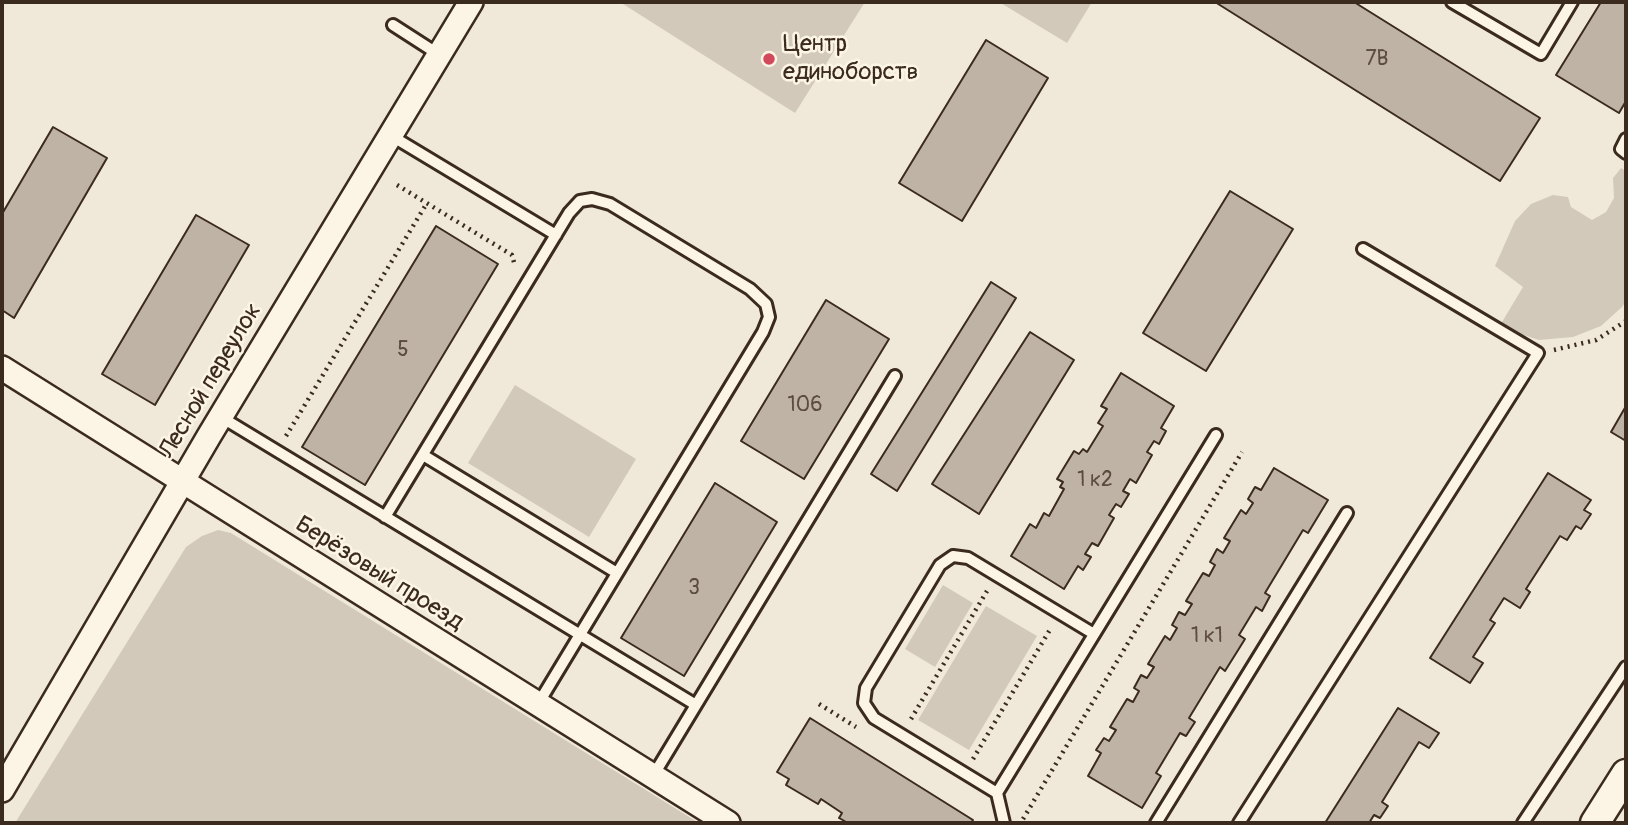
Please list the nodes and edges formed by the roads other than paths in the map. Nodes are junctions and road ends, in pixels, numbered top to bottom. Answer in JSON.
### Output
{"nodes":[{"id":1,"x":471,"y":2,"type":"edge"},
{"id":2,"x":1452,"y":2,"type":"edge"},
{"id":3,"x":1573,"y":2,"type":"edge"},
{"id":4,"x":393,"y":25,"type":"dead end"},
{"id":5,"x":438,"y":54,"type":"junction"},
{"id":6,"x":389,"y":135,"type":"junction"},
{"id":7,"x":1626,"y":139,"type":"edge"},
{"id":8,"x":1626,"y":153,"type":"edge"},
{"id":9,"x":556,"y":235,"type":"junction"},
{"id":10,"x":1363,"y":249,"type":"dead end"},
{"id":11,"x":2,"y":368,"type":"edge"},
{"id":12,"x":895,"y":376,"type":"dead end"},
{"id":13,"x":220,"y":417,"type":"junction"},
{"id":14,"x":1216,"y":435,"type":"dead end"},
{"id":15,"x":423,"y":455,"type":"junction"},
{"id":16,"x":182,"y":482,"type":"junction"},
{"id":17,"x":1347,"y":513,"type":"dead end"},
{"id":18,"x":385,"y":517,"type":"junction"},
{"id":19,"x":618,"y":573,"type":"junction"},
{"id":20,"x":1094,"y":634,"type":"junction"},
{"id":21,"x":580,"y":635,"type":"junction"},
{"id":22,"x":1626,"y":667,"type":"edge"},
{"id":23,"x":538,"y":704,"type":"junction"},
{"id":24,"x":696,"y":705,"type":"junction"},
{"id":25,"x":1626,"y":774,"type":"edge"},
{"id":26,"x":653,"y":776,"type":"junction"},
{"id":27,"x":2,"y":790,"type":"edge"},
{"id":28,"x":997,"y":793,"type":"junction"},
{"id":29,"x":728,"y":823,"type":"edge"},
{"id":30,"x":1004,"y":823,"type":"edge"},
{"id":31,"x":1156,"y":823,"type":"edge"},
{"id":32,"x":1240,"y":823,"type":"edge"},
{"id":33,"x":1523,"y":823,"type":"edge"},
{"id":34,"x":1595,"y":823,"type":"edge"}],
"edges":[{"from":1,"to":5,"type":"street","name":"Лесной переулок"},
{"from":2,"to":3,"type":"lane"},
{"from":4,"to":5,"type":"lane"},
{"from":5,"to":6,"type":"street","name":"Лесной переулок"},
{"from":6,"to":9,"type":"lane"},
{"from":6,"to":13,"type":"street","name":"Лесной переулок"},
{"from":7,"to":8,"type":"lane"},
{"from":9,"to":15,"type":"lane"},
{"from":9,"to":19,"type":"lane"},
{"from":10,"to":32,"type":"lane"},
{"from":11,"to":16,"type":"street","name":"Берёзовый проезд"},
{"from":12,"to":24,"type":"lane"},
{"from":13,"to":16,"type":"street","name":"Лесной переулок"},
{"from":13,"to":18,"type":"lane"},
{"from":14,"to":20,"type":"lane"},
{"from":15,"to":18,"type":"lane"},
{"from":15,"to":19,"type":"lane"},
{"from":16,"to":23,"type":"street","name":"Берёзовый проезд"},
{"from":16,"to":27,"type":"street","name":"Лесной переулок"},
{"from":17,"to":31,"type":"lane"},
{"from":18,"to":21,"type":"lane"},
{"from":19,"to":21,"type":"lane"},
{"from":20,"to":28,"type":"lane"},
{"from":20,"to":28,"type":"lane"},
{"from":21,"to":23,"type":"lane"},
{"from":21,"to":24,"type":"lane"},
{"from":22,"to":33,"type":"lane"},
{"from":23,"to":26,"type":"street","name":"Берёзовый проезд"},
{"from":24,"to":26,"type":"lane"},
{"from":25,"to":34,"type":"street"},
{"from":26,"to":29,"type":"street","name":"Берёзовый проезд"},
{"from":28,"to":30,"type":"lane"}]}
